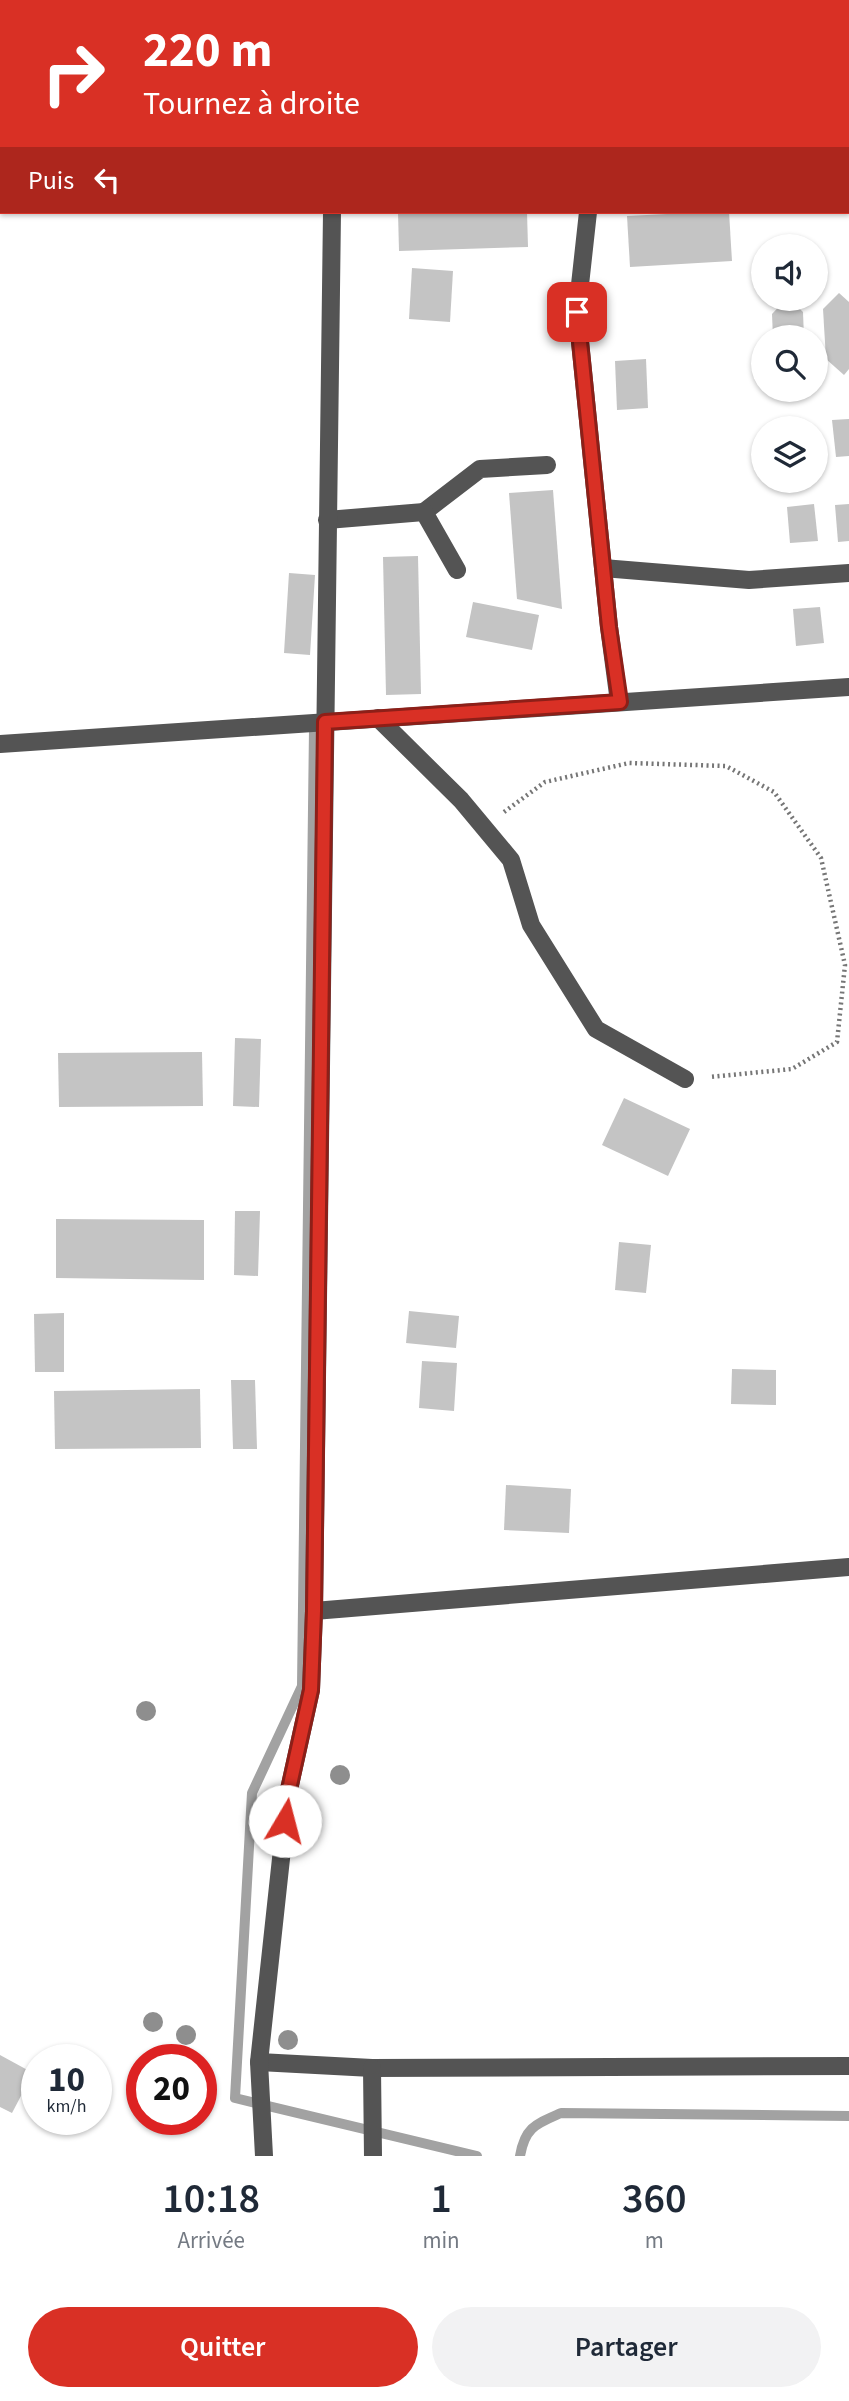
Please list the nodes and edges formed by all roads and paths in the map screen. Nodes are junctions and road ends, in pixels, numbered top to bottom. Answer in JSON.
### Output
{"nodes":[{"id":1,"x":332,"y":214,"type":"edge"},
{"id":2,"x":588,"y":214,"type":"edge"},
{"id":3,"x":547,"y":465,"type":"dead end"},
{"id":4,"x":424,"y":512,"type":"junction"},
{"id":5,"x":327,"y":520,"type":"junction"},
{"id":6,"x":603,"y":568,"type":"junction"},
{"id":7,"x":457,"y":570,"type":"dead end"},
{"id":8,"x":849,"y":573,"type":"edge"},
{"id":9,"x":849,"y":687,"type":"edge"},
{"id":10,"x":620,"y":702,"type":"junction"},
{"id":11,"x":377,"y":718,"type":"junction"},
{"id":12,"x":325,"y":722,"type":"junction"},
{"id":13,"x":0,"y":744,"type":"edge"},
{"id":14,"x":484,"y":827,"type":"junction"},
{"id":15,"x":685,"y":1079,"type":"joint"},
{"id":16,"x":849,"y":1567,"type":"edge"},
{"id":17,"x":314,"y":1611,"type":"junction"},
{"id":18,"x":259,"y":2062,"type":"junction"},
{"id":19,"x":849,"y":2066,"type":"edge"},
{"id":20,"x":372,"y":2068,"type":"junction"},
{"id":21,"x":264,"y":2156,"type":"edge"},
{"id":22,"x":373,"y":2156,"type":"edge"}],
"edges":[{"from":1,"to":5,"type":"lane"},
{"from":2,"to":6,"type":"lane"},
{"from":3,"to":4,"type":"lane"},
{"from":4,"to":5,"type":"lane"},
{"from":4,"to":7,"type":"lane"},
{"from":5,"to":12,"type":"lane"},
{"from":6,"to":8,"type":"lane"},
{"from":6,"to":10,"type":"lane"},
{"from":9,"to":10,"type":"lane"},
{"from":10,"to":11,"type":"lane"},
{"from":11,"to":12,"type":"lane"},
{"from":11,"to":14,"type":"lane"},
{"from":12,"to":13,"type":"lane"},
{"from":12,"to":17,"type":"lane"},
{"from":14,"to":15,"type":"lane"},
{"from":14,"to":15,"type":"path"},
{"from":16,"to":17,"type":"lane"},
{"from":17,"to":18,"type":"lane"},
{"from":18,"to":20,"type":"lane"},
{"from":18,"to":21,"type":"lane"},
{"from":19,"to":20,"type":"lane"},
{"from":20,"to":22,"type":"lane"}]}
